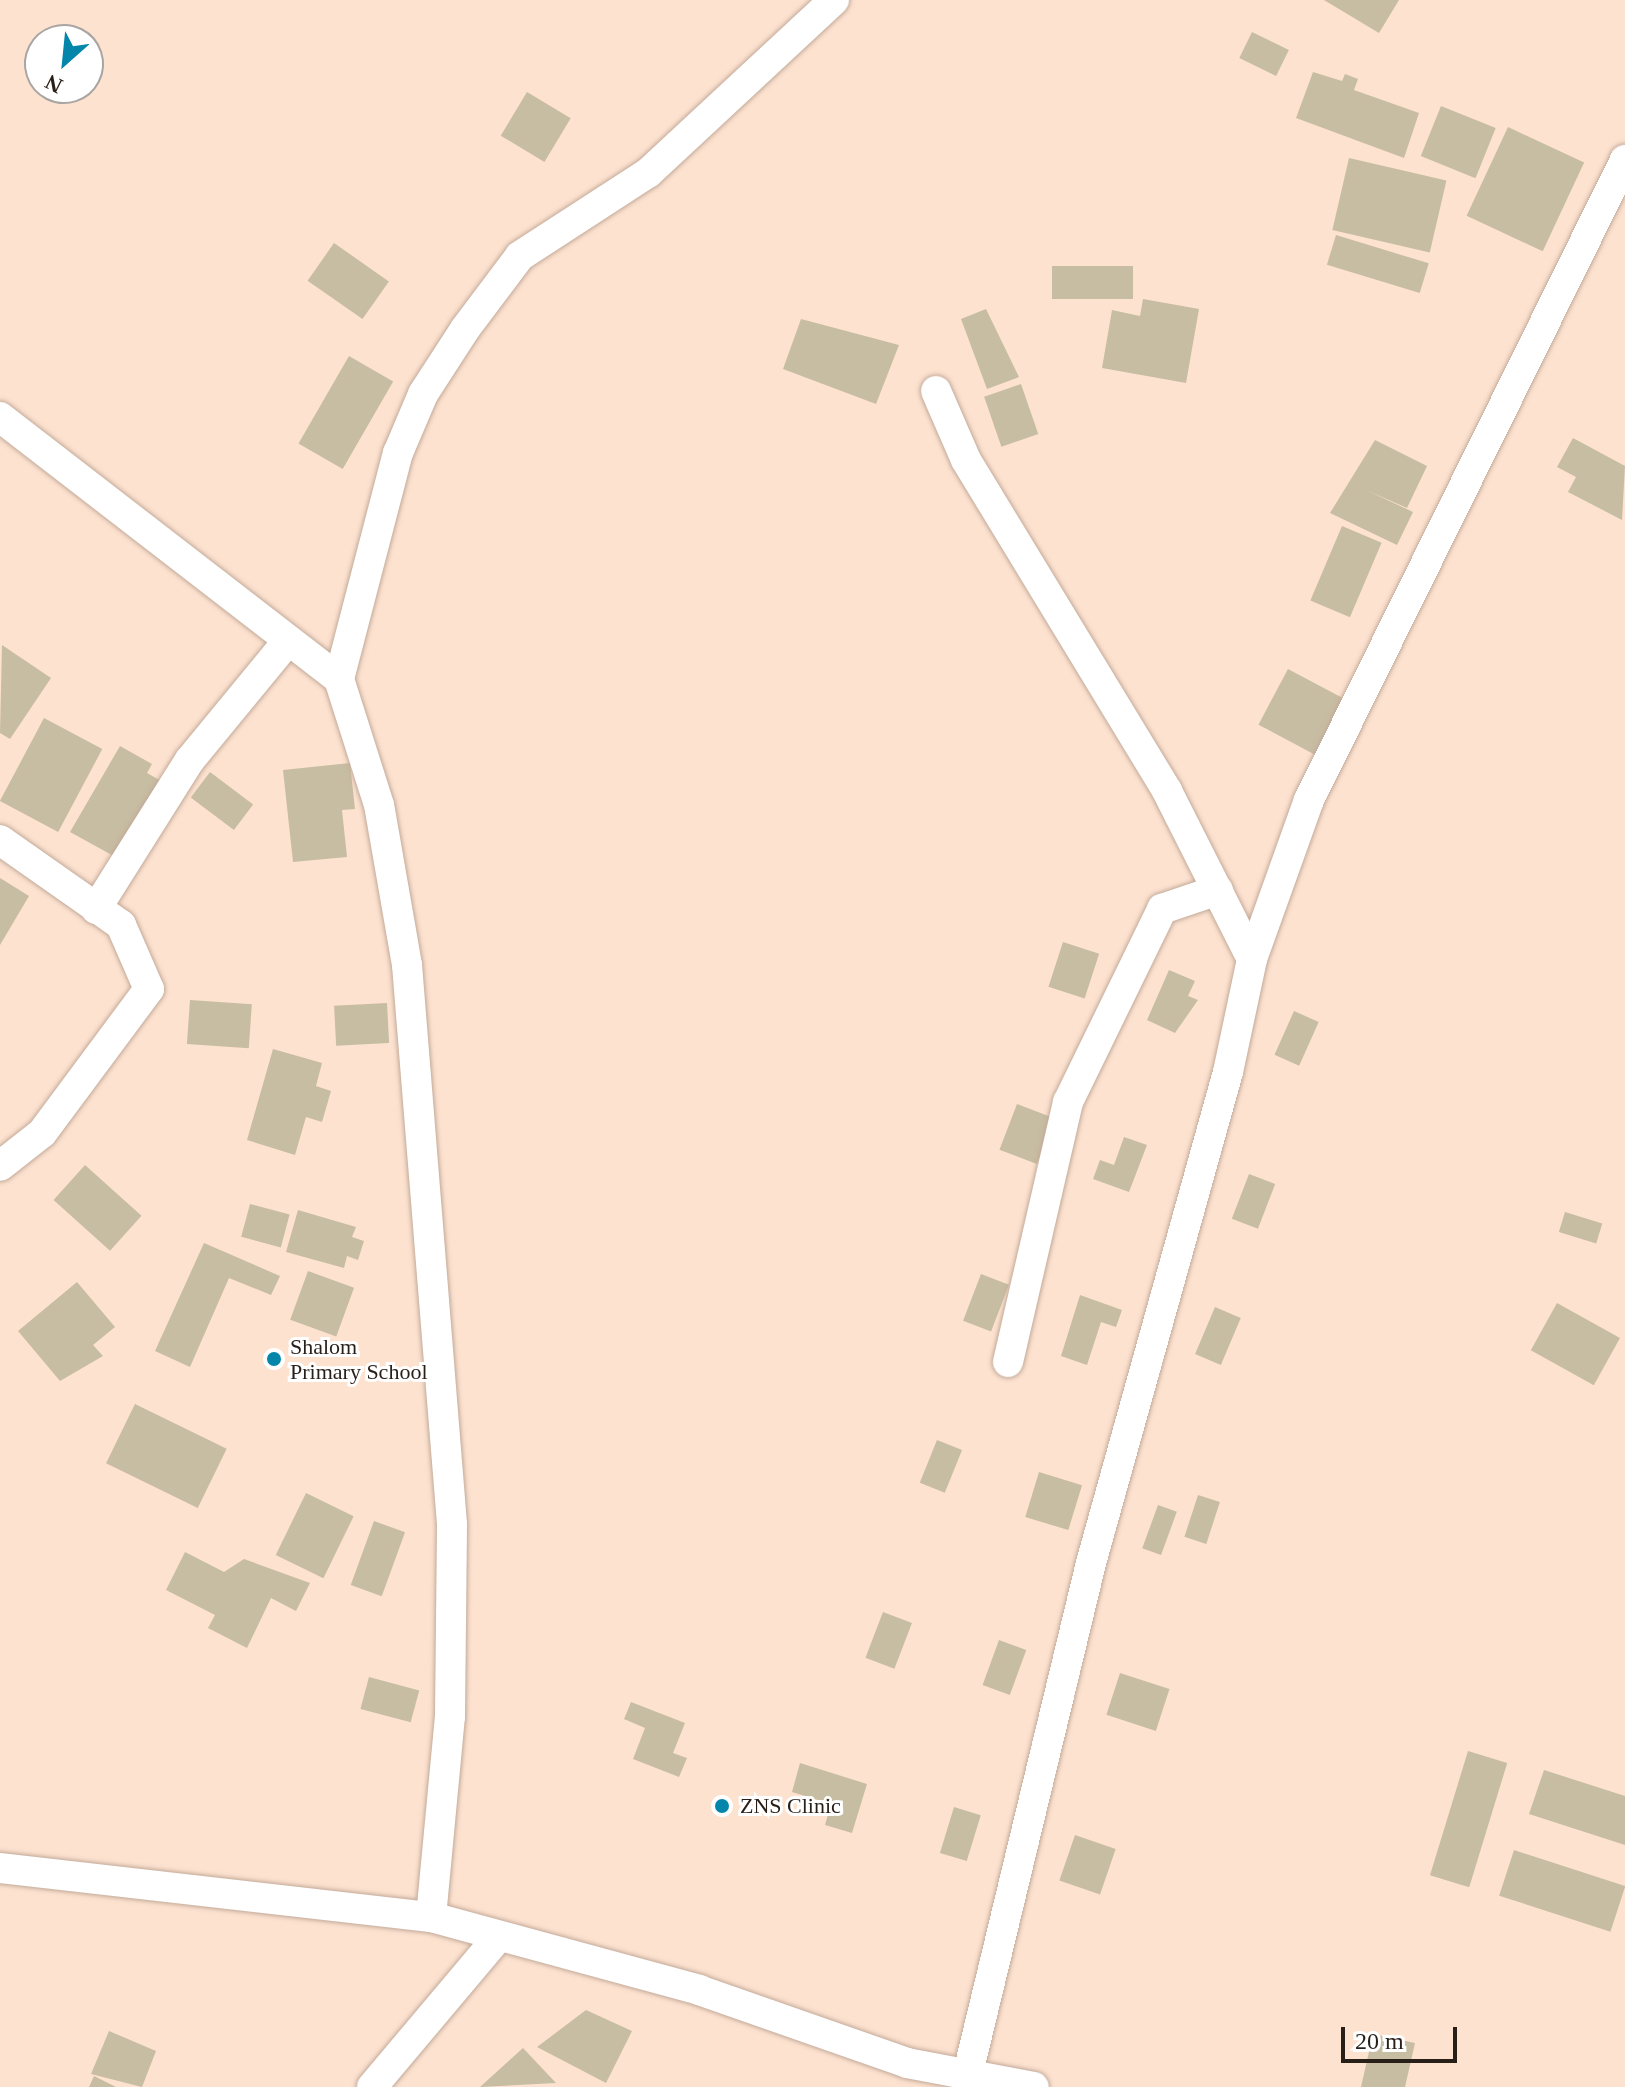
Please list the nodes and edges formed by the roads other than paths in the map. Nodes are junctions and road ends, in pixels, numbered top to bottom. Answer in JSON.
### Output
{"nodes":[{"id":1,"x":834,"y":0,"type":"edge"},
{"id":2,"x":1625,"y":160,"type":"edge"},
{"id":3,"x":936,"y":391,"type":"dead end"},
{"id":4,"x":0,"y":417,"type":"edge"},
{"id":5,"x":286,"y":643,"type":"junction"},
{"id":6,"x":339,"y":679,"type":"junction"},
{"id":7,"x":0,"y":840,"type":"edge"},
{"id":8,"x":1218,"y":890,"type":"junction"},
{"id":9,"x":96,"y":909,"type":"junction"},
{"id":10,"x":1252,"y":959,"type":"junction"},
{"id":11,"x":6,"y":1151,"type":"edge"},
{"id":12,"x":1008,"y":1362,"type":"dead end"},
{"id":13,"x":0,"y":1868,"type":"edge"},
{"id":14,"x":431,"y":1917,"type":"junction"},
{"id":15,"x":496,"y":1940,"type":"junction"},
{"id":16,"x":968,"y":2073,"type":"junction"},
{"id":17,"x":901,"y":2075,"type":"edge"},
{"id":18,"x":372,"y":2087,"type":"edge"},
{"id":19,"x":1034,"y":2087,"type":"edge"}],
"edges":[{"from":1,"to":6,"type":"street"},
{"from":2,"to":10,"type":"street"},
{"from":3,"to":8,"type":"street"},
{"from":4,"to":5,"type":"street"},
{"from":5,"to":6,"type":"street"},
{"from":5,"to":9,"type":"street"},
{"from":6,"to":14,"type":"street"},
{"from":7,"to":9,"type":"street"},
{"from":8,"to":10,"type":"street"},
{"from":8,"to":12,"type":"street"},
{"from":9,"to":11,"type":"street"},
{"from":10,"to":16,"type":"street"},
{"from":13,"to":14,"type":"street"},
{"from":14,"to":15,"type":"street"},
{"from":15,"to":17,"type":"street"},
{"from":15,"to":18,"type":"street"},
{"from":16,"to":17,"type":"street"},
{"from":16,"to":19,"type":"street"}]}
